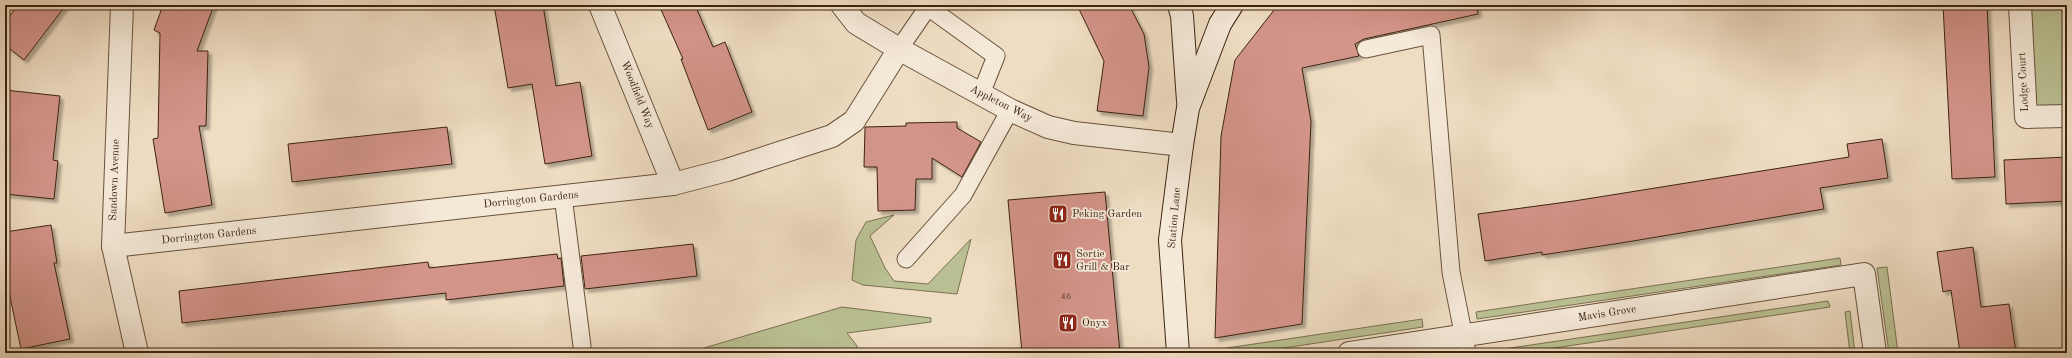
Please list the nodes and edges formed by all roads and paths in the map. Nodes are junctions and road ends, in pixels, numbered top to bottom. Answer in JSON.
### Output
{"nodes":[{"id":1,"x":122,"y":5,"type":"edge"},
{"id":2,"x":600,"y":5,"type":"edge"},
{"id":3,"x":842,"y":5,"type":"edge"},
{"id":4,"x":1179,"y":5,"type":"edge"},
{"id":5,"x":1232,"y":5,"type":"edge"},
{"id":6,"x":2020,"y":5,"type":"edge"},
{"id":7,"x":929,"y":6,"type":"edge"},
{"id":8,"x":898,"y":49,"type":"junction"},
{"id":9,"x":1366,"y":49,"type":"dead end"},
{"id":10,"x":981,"y":94,"type":"junction"},
{"id":11,"x":1188,"y":108,"type":"junction"},
{"id":12,"x":1010,"y":110,"type":"junction"},
{"id":13,"x":2067,"y":116,"type":"edge"},
{"id":14,"x":1182,"y":145,"type":"junction"},
{"id":15,"x":673,"y":184,"type":"junction"},
{"id":16,"x":563,"y":196,"type":"junction"},
{"id":17,"x":113,"y":246,"type":"junction"},
{"id":18,"x":906,"y":259,"type":"dead end"},
{"id":19,"x":1465,"y":344,"type":"edge"},
{"id":20,"x":582,"y":346,"type":"dead end"},
{"id":21,"x":137,"y":353,"type":"edge"},
{"id":22,"x":1178,"y":353,"type":"edge"},
{"id":23,"x":1349,"y":353,"type":"edge"},
{"id":24,"x":1875,"y":353,"type":"edge"}],
"edges":[{"from":1,"to":17,"type":"street","name":"Sandown Avenue"},
{"from":2,"to":15,"type":"street","name":"Woodfield Way"},
{"from":3,"to":8,"type":"street","name":"Appleton Way"},
{"from":4,"to":11,"type":"street","name":"Station Lane"},
{"from":5,"to":11,"type":"street","name":"Station Lane"},
{"from":6,"to":13,"type":"street","name":"Lodge Court"},
{"from":7,"to":8,"type":"lane"},
{"from":7,"to":10,"type":"lane"},
{"from":8,"to":10,"type":"street","name":"Appleton Way"},
{"from":8,"to":15,"type":"street","name":"Dorrington Gardens"},
{"from":9,"to":19,"type":"lane"},
{"from":10,"to":12,"type":"street","name":"Appleton Way"},
{"from":11,"to":14,"type":"street","name":"Station Lane"},
{"from":12,"to":14,"type":"street","name":"Appleton Way"},
{"from":12,"to":18,"type":"lane"},
{"from":14,"to":22,"type":"street","name":"Station Lane"},
{"from":15,"to":16,"type":"street","name":"Dorrington Gardens"},
{"from":16,"to":17,"type":"street","name":"Dorrington Gardens"},
{"from":16,"to":20,"type":"lane"},
{"from":17,"to":21,"type":"street","name":"Sandown Avenue"},
{"from":19,"to":23,"type":"street","name":"Mavis Grove"},
{"from":19,"to":24,"type":"street","name":"Mavis Grove"}]}
